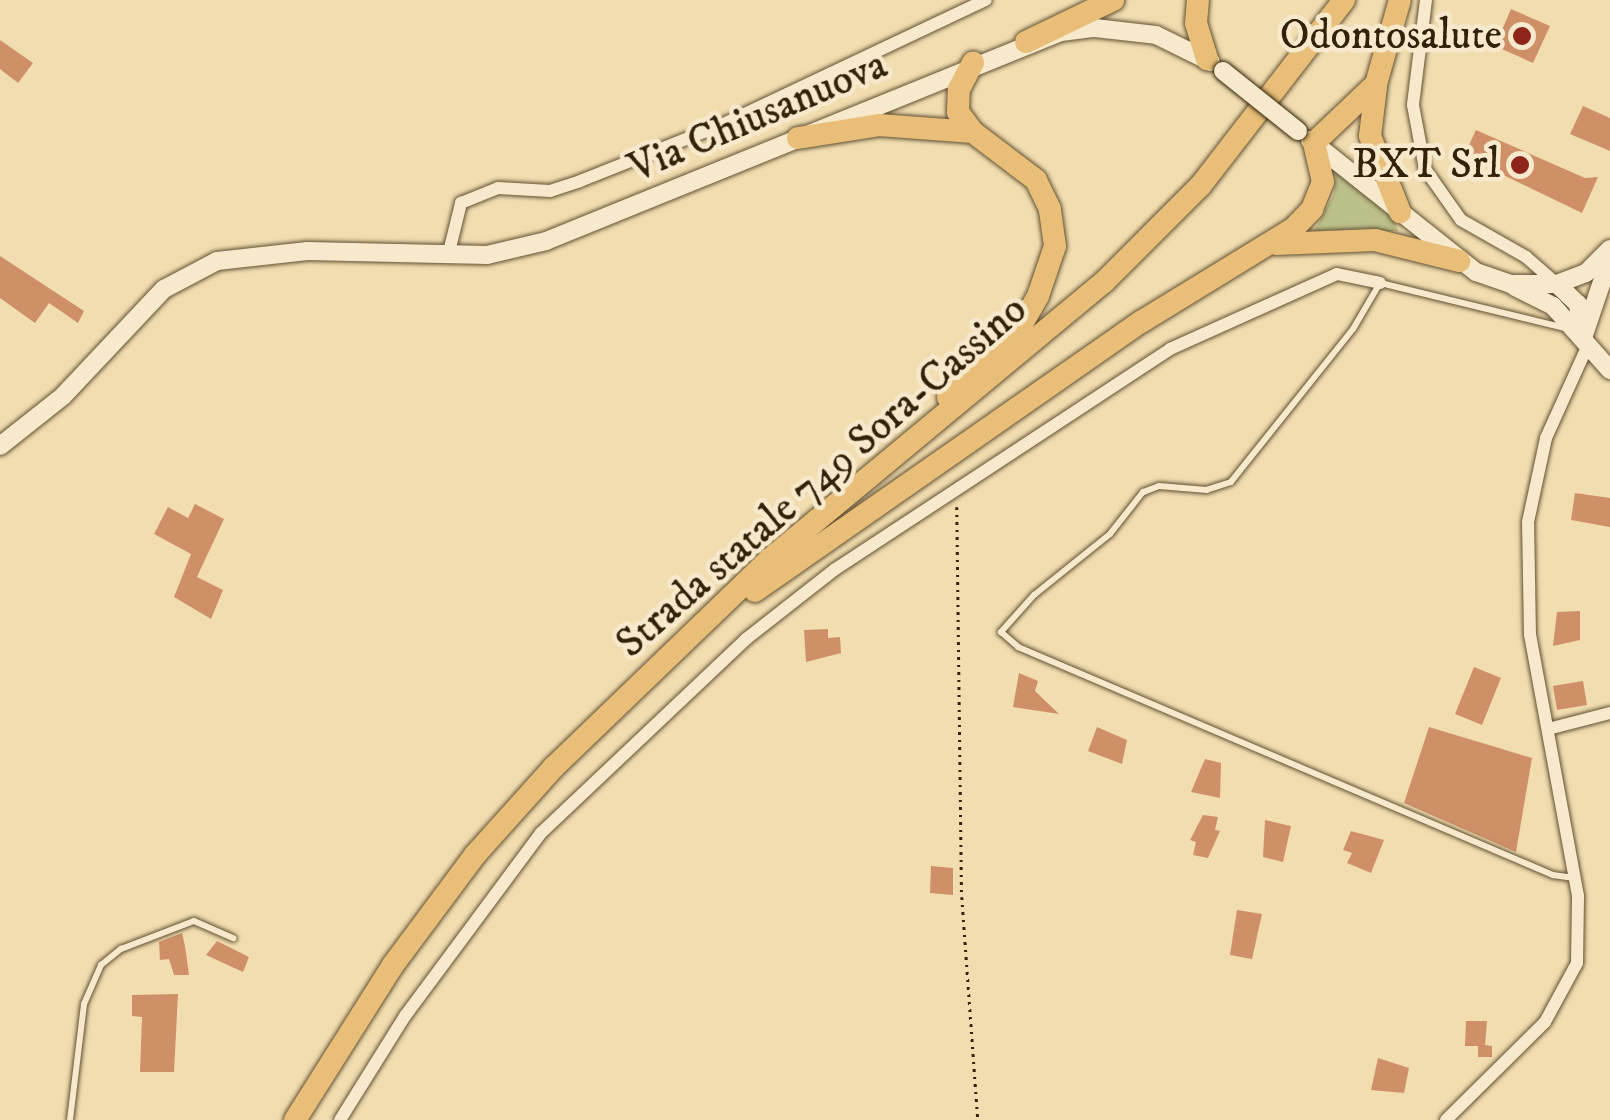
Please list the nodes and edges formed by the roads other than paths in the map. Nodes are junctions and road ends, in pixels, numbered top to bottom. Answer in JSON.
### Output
{"nodes":[{"id":1,"x":1113,"y":0,"type":"edge"},
{"id":2,"x":1198,"y":0,"type":"edge"},
{"id":3,"x":1344,"y":0,"type":"edge"},
{"id":4,"x":1400,"y":0,"type":"edge"},
{"id":5,"x":1426,"y":0,"type":"edge"},
{"id":6,"x":983,"y":1,"type":"edge"},
{"id":7,"x":1026,"y":42,"type":"junction"},
{"id":8,"x":973,"y":63,"type":"junction"},
{"id":9,"x":1215,"y":65,"type":"junction"},
{"id":10,"x":1376,"y":84,"type":"junction"},
{"id":11,"x":973,"y":132,"type":"junction"},
{"id":12,"x":1306,"y":137,"type":"junction"},
{"id":13,"x":798,"y":138,"type":"junction"},
{"id":14,"x":1400,"y":212,"type":"junction"},
{"id":15,"x":1276,"y":244,"type":"junction"},
{"id":16,"x":1610,"y":249,"type":"edge"},
{"id":17,"x":448,"y":256,"type":"junction"},
{"id":18,"x":1610,"y":258,"type":"edge"},
{"id":19,"x":1460,"y":260,"type":"junction"},
{"id":20,"x":1380,"y":283,"type":"junction"},
{"id":21,"x":1510,"y":284,"type":"junction"},
{"id":22,"x":1557,"y":284,"type":"junction"},
{"id":23,"x":1585,"y":342,"type":"junction"},
{"id":24,"x":1610,"y":370,"type":"edge"},
{"id":25,"x":0,"y":446,"type":"edge"},
{"id":26,"x":769,"y":560,"type":"junction"},
{"id":27,"x":639,"y":683,"type":"junction"},
{"id":28,"x":1610,"y":713,"type":"edge"},
{"id":29,"x":1548,"y":729,"type":"junction"},
{"id":30,"x":1575,"y":878,"type":"junction"},
{"id":31,"x":233,"y":938,"type":"dead end"},
{"id":32,"x":70,"y":1120,"type":"edge"},
{"id":33,"x":295,"y":1120,"type":"edge"},
{"id":34,"x":340,"y":1120,"type":"edge"},
{"id":35,"x":1446,"y":1120,"type":"edge"}],
"edges":[{"from":1,"to":7,"type":"highway"},
{"from":2,"to":9,"type":"highway"},
{"from":3,"to":26,"type":"highway","name":"Strada statale 749 Sora-Cassino"},
{"from":4,"to":10,"type":"highway"},
{"from":5,"to":22,"type":"street"},
{"from":6,"to":17,"type":"street"},
{"from":7,"to":8,"type":"street","name":"Via Chiusanuova"},
{"from":7,"to":9,"type":"street","name":"Via Chiusanuova"},
{"from":8,"to":11,"type":"highway"},
{"from":8,"to":13,"type":"street","name":"Via Chiusanuova"},
{"from":9,"to":12,"type":"street","name":"Via Chiusanuova","bridge":true},
{"from":10,"to":12,"type":"highway"},
{"from":10,"to":14,"type":"highway"},
{"from":11,"to":13,"type":"highway"},
{"from":11,"to":26,"type":"highway"},
{"from":12,"to":14,"type":"street","name":"Via Chiusanuova"},
{"from":12,"to":15,"type":"highway"},
{"from":13,"to":17,"type":"street","name":"Via Chiusanuova"},
{"from":14,"to":19,"type":"street","name":"Via Chiusanuova"},
{"from":15,"to":19,"type":"highway"},
{"from":15,"to":27,"type":"highway"},
{"from":16,"to":22,"type":"street"},
{"from":17,"to":25,"type":"street","name":"Via Chiusanuova"},
{"from":18,"to":23,"type":"street"},
{"from":19,"to":21,"type":"street","name":"Via Chiusanuova"},
{"from":20,"to":23,"type":"lane"},
{"from":20,"to":30,"type":"lane"},
{"from":20,"to":34,"type":"street"},
{"from":21,"to":22,"type":"street"},
{"from":21,"to":23,"type":"street","name":"Via Chiusanuova"},
{"from":22,"to":23,"type":"street"},
{"from":23,"to":24,"type":"street","name":"Via Chiusanuova"},
{"from":23,"to":29,"type":"street"},
{"from":26,"to":27,"type":"highway","name":"Strada statale 749 Sora-Cassino"},
{"from":27,"to":33,"type":"highway","name":"Strada statale 749 Sora-Cassino"},
{"from":28,"to":29,"type":"street"},
{"from":29,"to":30,"type":"street"},
{"from":30,"to":35,"type":"street"},
{"from":31,"to":32,"type":"lane"}]}
